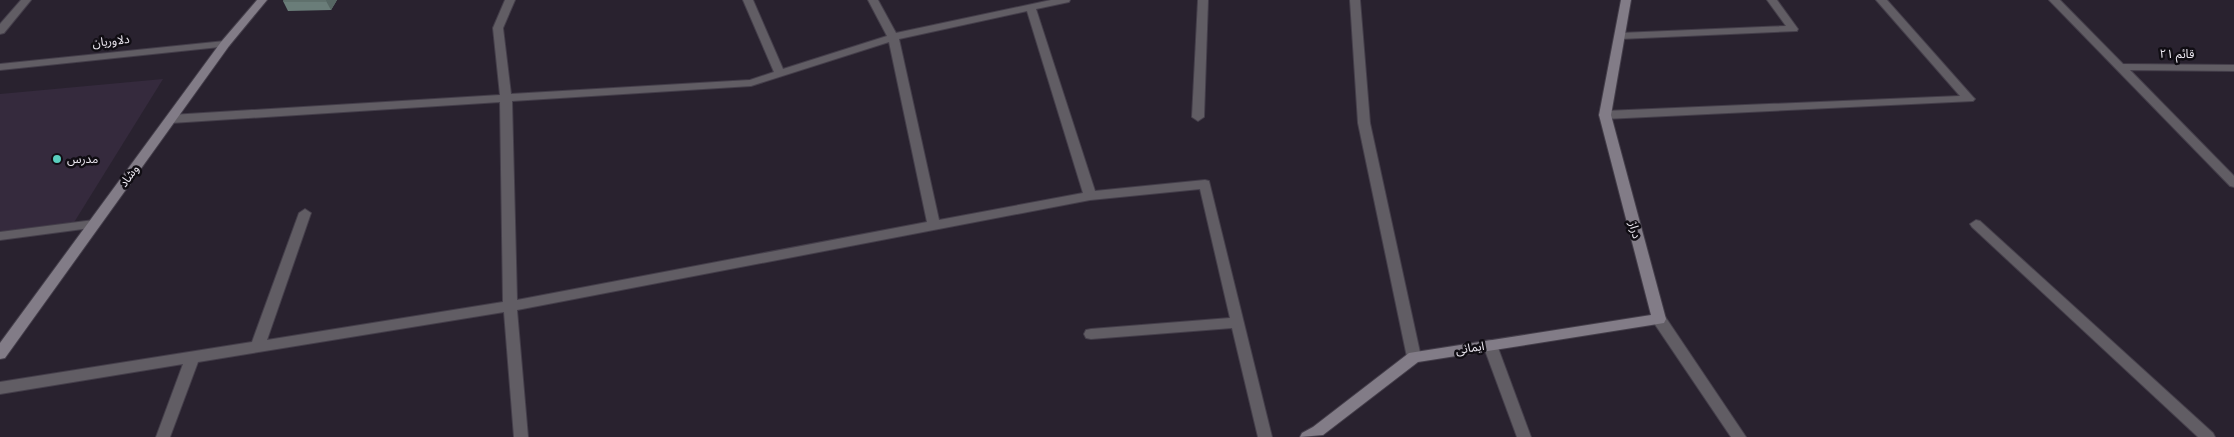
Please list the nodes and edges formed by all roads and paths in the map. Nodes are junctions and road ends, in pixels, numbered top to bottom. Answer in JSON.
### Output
{"nodes":[{"id":1,"x":26,"y":0,"type":"edge"},
{"id":2,"x":262,"y":0,"type":"edge"},
{"id":3,"x":510,"y":0,"type":"edge"},
{"id":4,"x":748,"y":0,"type":"edge"},
{"id":5,"x":873,"y":0,"type":"edge"},
{"id":6,"x":1065,"y":0,"type":"edge"},
{"id":7,"x":1203,"y":0,"type":"edge"},
{"id":8,"x":1355,"y":0,"type":"edge"},
{"id":9,"x":1626,"y":0,"type":"edge"},
{"id":10,"x":1772,"y":0,"type":"edge"},
{"id":11,"x":1881,"y":0,"type":"edge"},
{"id":12,"x":2054,"y":0,"type":"edge"},
{"id":13,"x":1031,"y":9,"type":"junction"},
{"id":14,"x":0,"y":31,"type":"edge"},
{"id":15,"x":1620,"y":36,"type":"junction"},
{"id":16,"x":893,"y":37,"type":"junction"},
{"id":17,"x":225,"y":44,"type":"junction"},
{"id":18,"x":0,"y":67,"type":"edge"},
{"id":19,"x":2120,"y":67,"type":"junction"},
{"id":20,"x":2234,"y":68,"type":"edge"},
{"id":21,"x":779,"y":72,"type":"junction"},
{"id":22,"x":506,"y":98,"type":"junction"},
{"id":23,"x":1605,"y":115,"type":"junction"},
{"id":24,"x":1198,"y":117,"type":"dead end"},
{"id":25,"x":171,"y":118,"type":"junction"},
{"id":26,"x":2234,"y":183,"type":"edge"},
{"id":27,"x":1090,"y":196,"type":"junction"},
{"id":28,"x":305,"y":213,"type":"dead end"},
{"id":29,"x":94,"y":224,"type":"junction"},
{"id":30,"x":1976,"y":224,"type":"dead end"},
{"id":31,"x":934,"y":226,"type":"junction"},
{"id":32,"x":0,"y":236,"type":"edge"},
{"id":33,"x":510,"y":306,"type":"junction"},
{"id":34,"x":1658,"y":318,"type":"junction"},
{"id":35,"x":1238,"y":322,"type":"junction"},
{"id":36,"x":1091,"y":334,"type":"dead end"},
{"id":37,"x":1490,"y":345,"type":"junction"},
{"id":38,"x":258,"y":346,"type":"junction"},
{"id":39,"x":0,"y":354,"type":"edge"},
{"id":40,"x":192,"y":358,"type":"junction"},
{"id":41,"x":1414,"y":358,"type":"junction"},
{"id":42,"x":0,"y":388,"type":"edge"},
{"id":43,"x":1315,"y":435,"type":"edge"},
{"id":44,"x":163,"y":437,"type":"edge"},
{"id":45,"x":521,"y":437,"type":"edge"},
{"id":46,"x":1265,"y":437,"type":"edge"},
{"id":47,"x":1524,"y":437,"type":"edge"},
{"id":48,"x":1739,"y":437,"type":"edge"},
{"id":49,"x":2208,"y":437,"type":"edge"}],
"edges":[{"from":1,"to":14,"type":"street"},
{"from":2,"to":17,"type":"street","name":"وشاد"},
{"from":3,"to":22,"type":"street"},
{"from":4,"to":21,"type":"street"},
{"from":5,"to":16,"type":"street"},
{"from":6,"to":13,"type":"street"},
{"from":7,"to":24,"type":"street"},
{"from":8,"to":41,"type":"street"},
{"from":9,"to":15,"type":"street","name":"دراز"},
{"from":10,"to":15,"type":"street"},
{"from":11,"to":23,"type":"street"},
{"from":12,"to":19,"type":"street"},
{"from":13,"to":16,"type":"street"},
{"from":13,"to":27,"type":"street"},
{"from":15,"to":23,"type":"street","name":"دراز"},
{"from":16,"to":21,"type":"street"},
{"from":16,"to":31,"type":"street"},
{"from":17,"to":18,"type":"street","name":"دلاوریان"},
{"from":17,"to":25,"type":"street","name":"وشاد"},
{"from":19,"to":20,"type":"street","name":"قائم ۲۱"},
{"from":19,"to":26,"type":"street"},
{"from":21,"to":22,"type":"street"},
{"from":22,"to":25,"type":"street"},
{"from":22,"to":33,"type":"street"},
{"from":23,"to":34,"type":"street","name":"دراز"},
{"from":25,"to":29,"type":"street","name":"وشاد"},
{"from":27,"to":31,"type":"street"},
{"from":27,"to":35,"type":"street"},
{"from":28,"to":38,"type":"street"},
{"from":29,"to":32,"type":"street"},
{"from":29,"to":39,"type":"street","name":"وشاد"},
{"from":30,"to":49,"type":"street"},
{"from":31,"to":33,"type":"street"},
{"from":33,"to":38,"type":"street"},
{"from":33,"to":45,"type":"street"},
{"from":34,"to":37,"type":"street","name":"ایمانی"},
{"from":34,"to":48,"type":"street","name":"دراز"},
{"from":35,"to":36,"type":"street"},
{"from":35,"to":46,"type":"street"},
{"from":37,"to":41,"type":"street","name":"ایمانی"},
{"from":37,"to":47,"type":"street"},
{"from":38,"to":40,"type":"street"},
{"from":40,"to":42,"type":"street"},
{"from":40,"to":44,"type":"street"},
{"from":41,"to":43,"type":"street","name":"ایمانی"}]}
